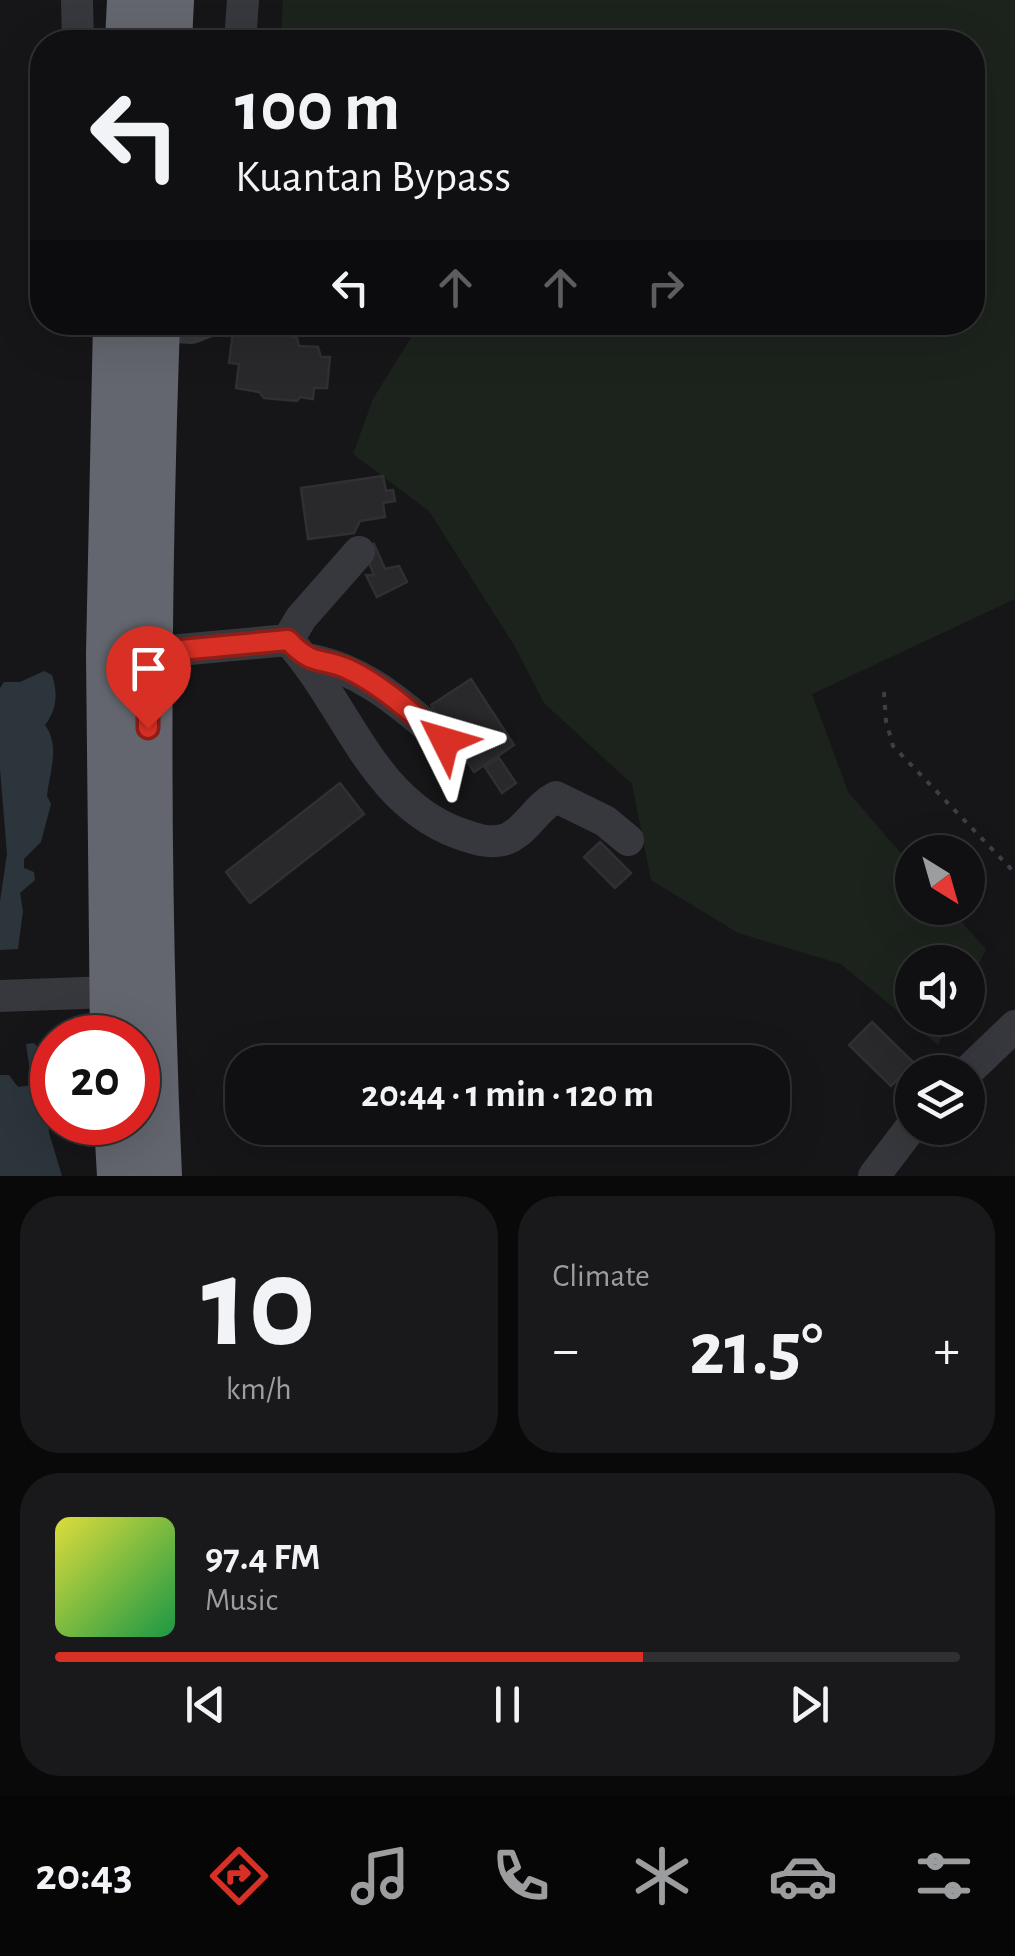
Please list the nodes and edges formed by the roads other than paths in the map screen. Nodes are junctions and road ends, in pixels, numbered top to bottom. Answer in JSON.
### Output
{"nodes":[{"id":1,"x":77,"y":0,"type":"edge"},
{"id":2,"x":131,"y":0,"type":"edge"},
{"id":3,"x":170,"y":0,"type":"edge"},
{"id":4,"x":243,"y":0,"type":"edge"},
{"id":5,"x":78,"y":30,"type":"edge"},
{"id":6,"x":130,"y":30,"type":"edge"},
{"id":7,"x":169,"y":30,"type":"edge"},
{"id":8,"x":241,"y":30,"type":"edge"},
{"id":9,"x":142,"y":335,"type":"edge"},
{"id":10,"x":143,"y":335,"type":"edge"},
{"id":11,"x":358,"y":552,"type":"dead end"},
{"id":12,"x":297,"y":650,"type":"junction"},
{"id":13,"x":148,"y":653,"type":"junction"},
{"id":14,"x":445,"y":741,"type":"dead end"},
{"id":15,"x":628,"y":840,"type":"dead end"},
{"id":16,"x":0,"y":996,"type":"edge"},
{"id":17,"x":113,"y":1015,"type":"edge"},
{"id":18,"x":1015,"y":1026,"type":"edge"},
{"id":19,"x":985,"y":1055,"type":"edge"},
{"id":20,"x":119,"y":1145,"type":"edge"},
{"id":21,"x":898,"y":1145,"type":"edge"},
{"id":22,"x":121,"y":1176,"type":"edge"},
{"id":23,"x":158,"y":1176,"type":"edge"},
{"id":24,"x":874,"y":1176,"type":"edge"}],
"edges":[{"from":1,"to":5,"type":"lane"},
{"from":2,"to":6,"type":"highway"},
{"from":3,"to":7,"type":"highway"},
{"from":4,"to":8,"type":"lane"},
{"from":9,"to":17,"type":"highway"},
{"from":10,"to":13,"type":"highway"},
{"from":11,"to":12,"type":"lane"},
{"from":12,"to":13,"type":"lane"},
{"from":12,"to":14,"type":"lane"},
{"from":12,"to":15,"type":"lane"},
{"from":13,"to":23,"type":"highway"},
{"from":16,"to":17,"type":"lane"},
{"from":18,"to":19,"type":"lane"},
{"from":20,"to":22,"type":"highway"},
{"from":21,"to":24,"type":"lane"}]}
